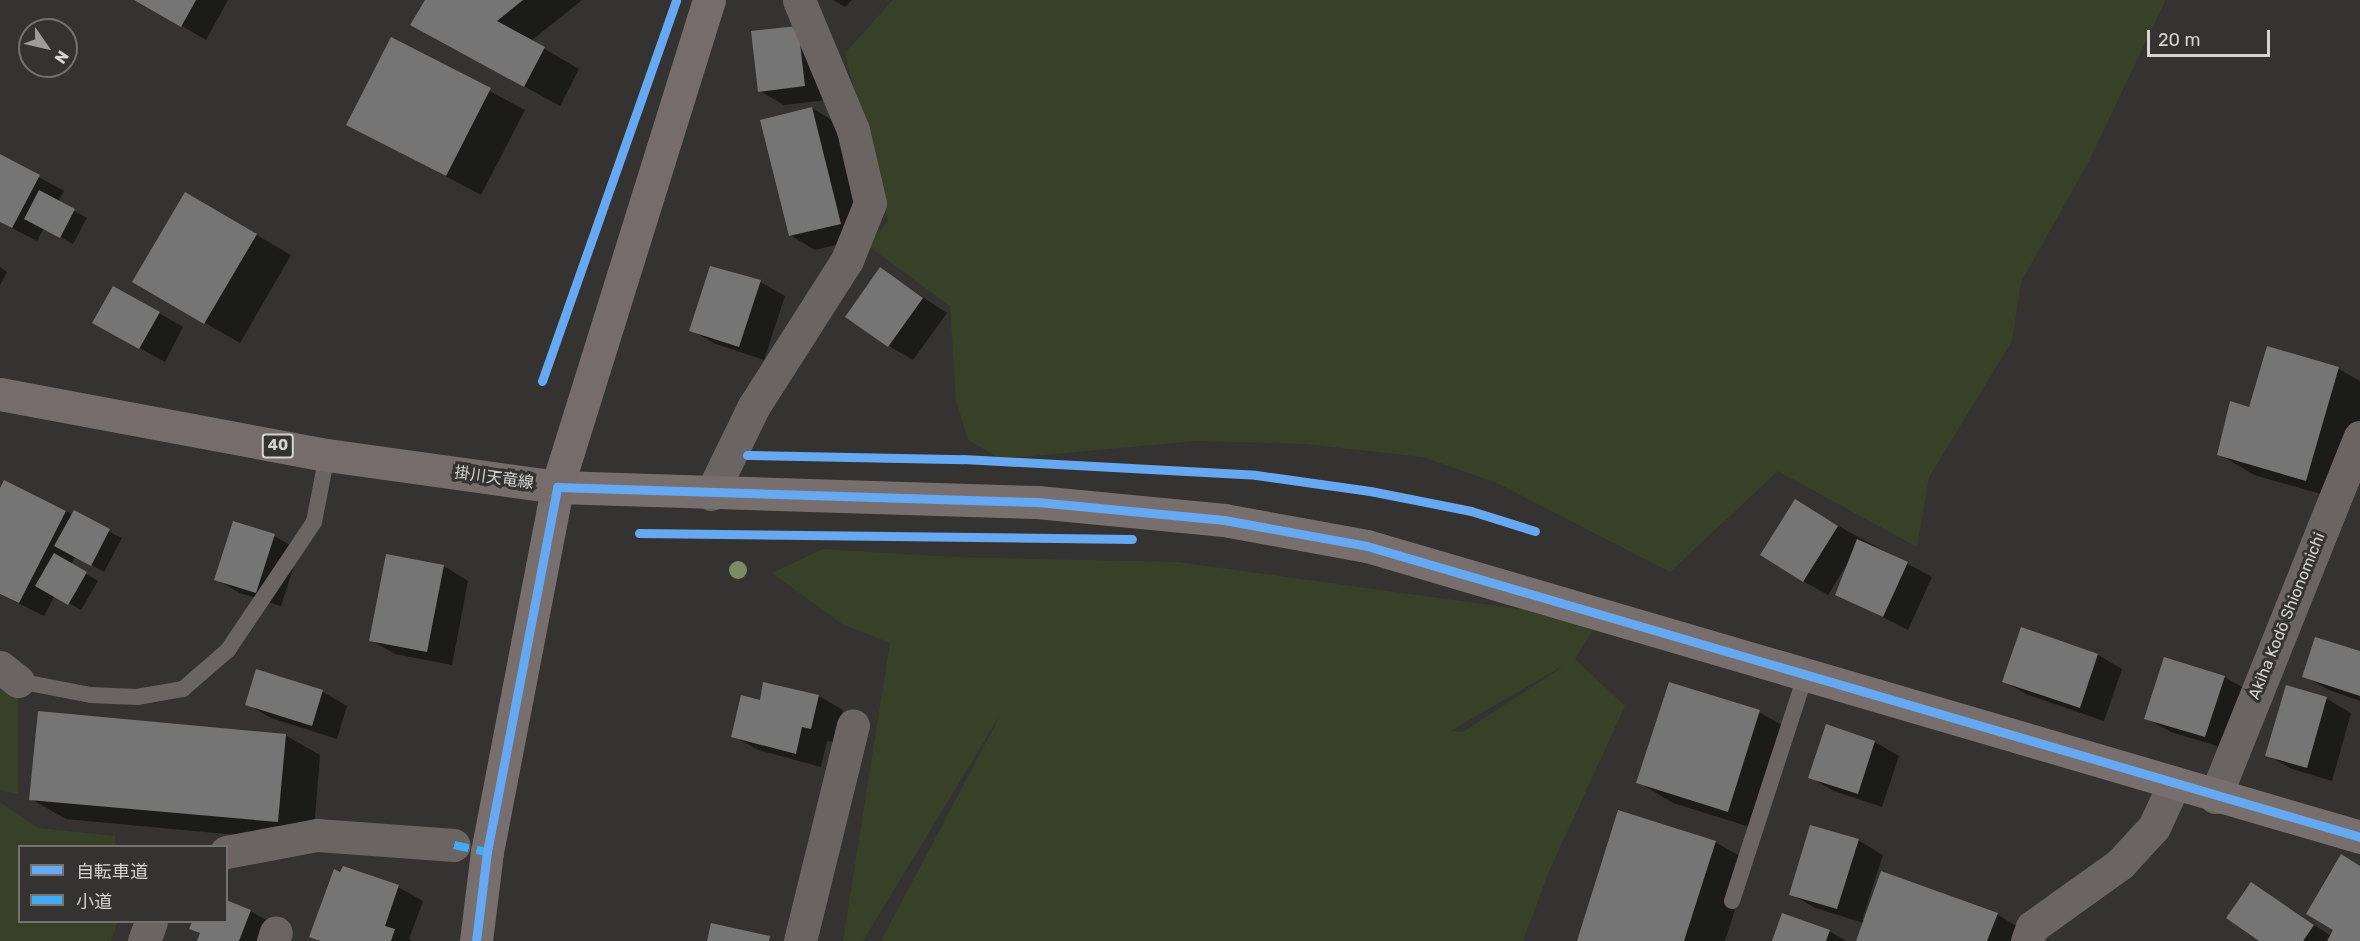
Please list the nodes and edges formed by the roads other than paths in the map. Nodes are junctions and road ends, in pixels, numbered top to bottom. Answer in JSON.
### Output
{"nodes":[{"id":1,"x":709,"y":0,"type":"edge"},
{"id":2,"x":799,"y":0,"type":"edge"},
{"id":3,"x":0,"y":394,"type":"edge"},
{"id":4,"x":2360,"y":437,"type":"edge"},
{"id":5,"x":327,"y":456,"type":"junction"},
{"id":6,"x":557,"y":487,"type":"junction"},
{"id":7,"x":711,"y":494,"type":"junction"},
{"id":8,"x":9,"y":674,"type":"edge"},
{"id":9,"x":1805,"y":676,"type":"junction"},
{"id":10,"x":853,"y":725,"type":"dead end"},
{"id":11,"x":2174,"y":784,"type":"junction"},
{"id":12,"x":2216,"y":797,"type":"junction"},
{"id":13,"x":2360,"y":837,"type":"edge"},
{"id":14,"x":454,"y":845,"type":"dead end"},
{"id":15,"x":228,"y":852,"type":"edge"},
{"id":16,"x":1732,"y":901,"type":"dead end"},
{"id":17,"x":150,"y":923,"type":"edge"},
{"id":18,"x":144,"y":941,"type":"edge"},
{"id":19,"x":476,"y":941,"type":"edge"},
{"id":20,"x":800,"y":941,"type":"edge"},
{"id":21,"x":2027,"y":941,"type":"edge"}],
"edges":[{"from":1,"to":6,"type":"main road","name":"掛川天竜線"},
{"from":2,"to":7,"type":"street"},
{"from":3,"to":5,"type":"main road","name":"掛川天竜線","number":"40"},
{"from":4,"to":12,"type":"street","name":"Akiha Kodō Shionomichi"},
{"from":5,"to":6,"type":"main road","name":"掛川天竜線","number":"40"},
{"from":5,"to":8,"type":"lane"},
{"from":6,"to":7,"type":"street"},
{"from":6,"to":19,"type":"street"},
{"from":7,"to":9,"type":"street"},
{"from":9,"to":11,"type":"street"},
{"from":9,"to":16,"type":"lane"},
{"from":10,"to":20,"type":"street"},
{"from":11,"to":12,"type":"street"},
{"from":11,"to":21,"type":"street"},
{"from":12,"to":13,"type":"street"},
{"from":14,"to":15,"type":"street"},
{"from":17,"to":18,"type":"street"}]}
